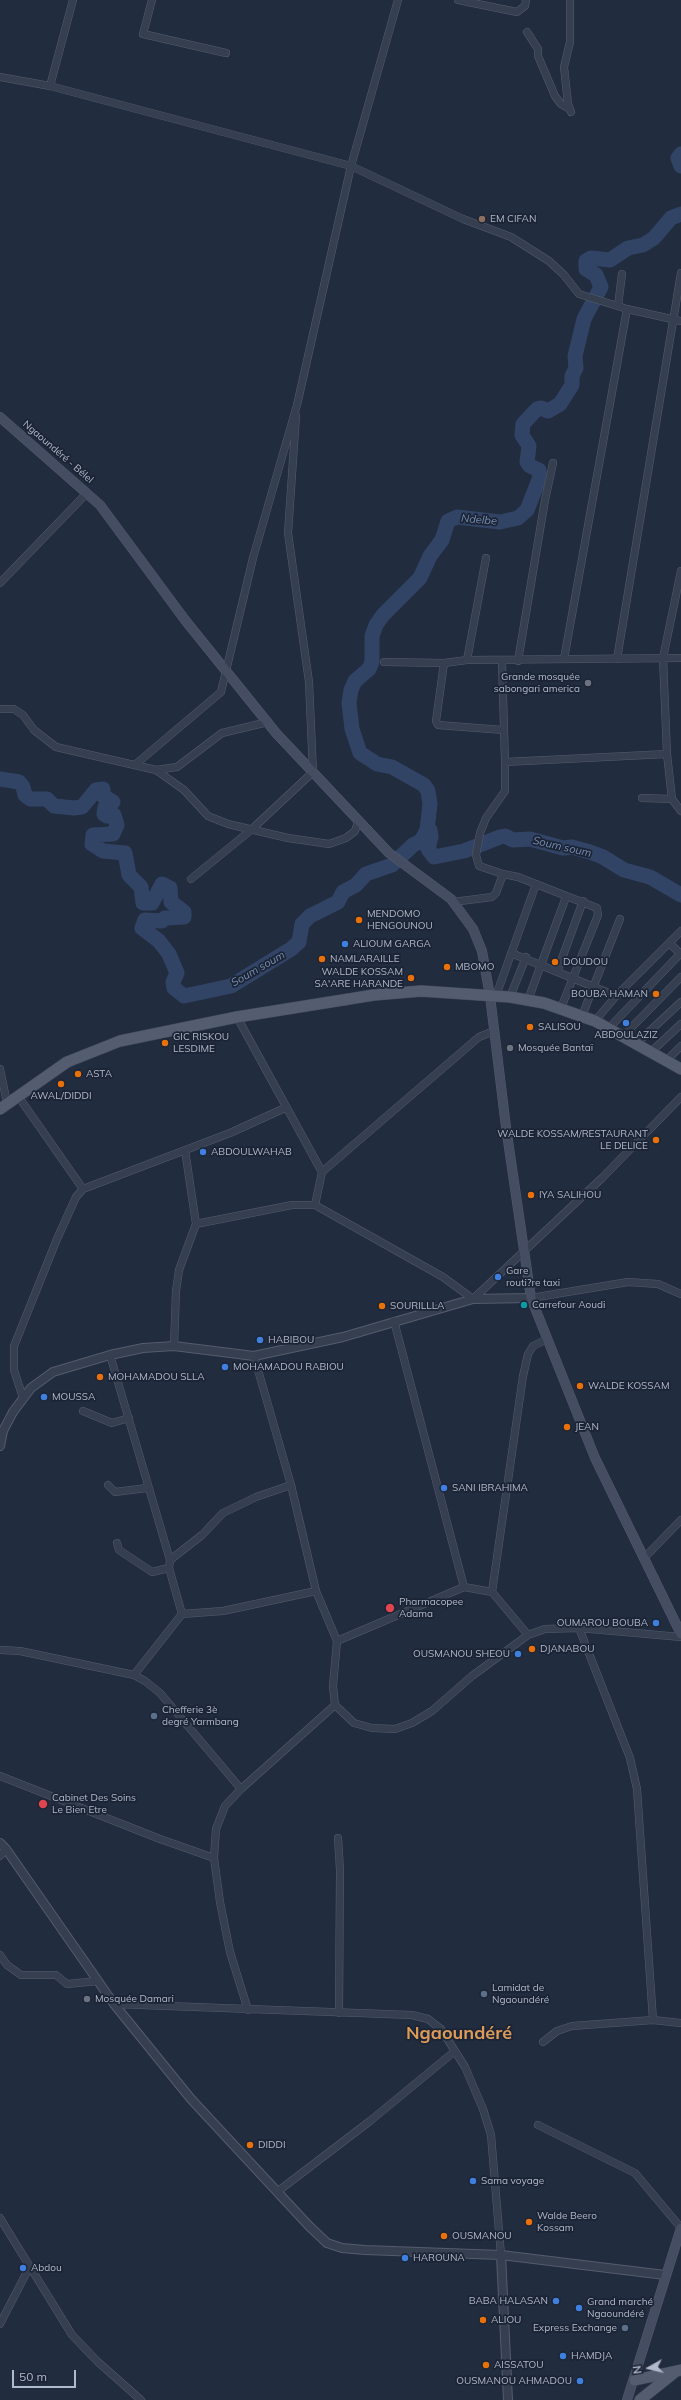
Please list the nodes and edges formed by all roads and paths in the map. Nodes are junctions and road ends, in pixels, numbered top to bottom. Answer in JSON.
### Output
{"nodes":[{"id":1,"x":74,"y":0,"type":"edge"},
{"id":2,"x":152,"y":0,"type":"edge"},
{"id":3,"x":398,"y":0,"type":"edge"},
{"id":4,"x":458,"y":0,"type":"edge"},
{"id":5,"x":526,"y":0,"type":"edge"},
{"id":6,"x":570,"y":0,"type":"edge"},
{"id":7,"x":527,"y":32,"type":"dead end"},
{"id":8,"x":226,"y":52,"type":"dead end"},
{"id":9,"x":0,"y":77,"type":"edge"},
{"id":10,"x":50,"y":86,"type":"junction"},
{"id":11,"x":351,"y":166,"type":"junction"},
{"id":12,"x":681,"y":273,"type":"edge"},
{"id":13,"x":622,"y":274,"type":"dead end"},
{"id":14,"x":618,"y":306,"type":"junction"},
{"id":15,"x":627,"y":309,"type":"junction"},
{"id":16,"x":672,"y":319,"type":"junction"},
{"id":17,"x":681,"y":321,"type":"edge"},
{"id":18,"x":297,"y":405,"type":"junction"},
{"id":19,"x":0,"y":417,"type":"edge"},
{"id":20,"x":553,"y":463,"type":"dead end"},
{"id":21,"x":87,"y":493,"type":"junction"},
{"id":22,"x":486,"y":558,"type":"dead end"},
{"id":23,"x":681,"y":571,"type":"edge"},
{"id":24,"x":0,"y":583,"type":"edge"},
{"id":25,"x":663,"y":658,"type":"junction"},
{"id":26,"x":681,"y":658,"type":"edge"},
{"id":27,"x":564,"y":659,"type":"junction"},
{"id":28,"x":617,"y":659,"type":"junction"},
{"id":29,"x":467,"y":660,"type":"junction"},
{"id":30,"x":502,"y":661,"type":"junction"},
{"id":31,"x":518,"y":661,"type":"junction"},
{"id":32,"x":384,"y":662,"type":"dead end"},
{"id":33,"x":444,"y":663,"type":"junction"},
{"id":34,"x":227,"y":673,"type":"junction"},
{"id":35,"x":0,"y":709,"type":"edge"},
{"id":36,"x":268,"y":722,"type":"junction"},
{"id":37,"x":503,"y":730,"type":"junction"},
{"id":38,"x":667,"y":754,"type":"junction"},
{"id":39,"x":505,"y":762,"type":"junction"},
{"id":40,"x":136,"y":764,"type":"junction"},
{"id":41,"x":156,"y":770,"type":"junction"},
{"id":42,"x":313,"y":772,"type":"junction"},
{"id":43,"x":642,"y":798,"type":"dead end"},
{"id":44,"x":672,"y":799,"type":"junction"},
{"id":45,"x":681,"y":811,"type":"edge"},
{"id":46,"x":358,"y":822,"type":"junction"},
{"id":47,"x":251,"y":830,"type":"junction"},
{"id":48,"x":503,"y":874,"type":"junction"},
{"id":49,"x":191,"y":879,"type":"dead end"},
{"id":50,"x":536,"y":884,"type":"junction"},
{"id":51,"x":566,"y":897,"type":"junction"},
{"id":52,"x":583,"y":901,"type":"junction"},
{"id":53,"x":453,"y":902,"type":"junction"},
{"id":54,"x":620,"y":919,"type":"dead end"},
{"id":55,"x":681,"y":930,"type":"edge"},
{"id":56,"x":669,"y":943,"type":"junction"},
{"id":57,"x":511,"y":953,"type":"junction"},
{"id":58,"x":681,"y":954,"type":"edge"},
{"id":59,"x":526,"y":957,"type":"junction"},
{"id":60,"x":542,"y":964,"type":"junction"},
{"id":61,"x":557,"y":972,"type":"junction"},
{"id":62,"x":681,"y":977,"type":"edge"},
{"id":63,"x":574,"y":979,"type":"junction"},
{"id":64,"x":594,"y":987,"type":"junction"},
{"id":65,"x":493,"y":996,"type":"junction"},
{"id":66,"x":616,"y":996,"type":"junction"},
{"id":67,"x":510,"y":997,"type":"junction"},
{"id":68,"x":528,"y":1000,"type":"junction"},
{"id":69,"x":681,"y":1002,"type":"edge"},
{"id":70,"x":561,"y":1008,"type":"junction"},
{"id":71,"x":582,"y":1016,"type":"junction"},
{"id":72,"x":237,"y":1017,"type":"junction"},
{"id":73,"x":595,"y":1021,"type":"junction"},
{"id":74,"x":681,"y":1024,"type":"edge"},
{"id":75,"x":609,"y":1028,"type":"junction"},
{"id":76,"x":494,"y":1031,"type":"junction"},
{"id":77,"x":623,"y":1036,"type":"junction"},
{"id":78,"x":637,"y":1044,"type":"junction"},
{"id":79,"x":681,"y":1046,"type":"edge"},
{"id":80,"x":651,"y":1052,"type":"junction"},
{"id":81,"x":667,"y":1060,"type":"junction"},
{"id":82,"x":0,"y":1069,"type":"edge"},
{"id":83,"x":681,"y":1069,"type":"edge"},
{"id":84,"x":18,"y":1096,"type":"junction"},
{"id":85,"x":681,"y":1097,"type":"edge"},
{"id":86,"x":4,"y":1106,"type":"edge"},
{"id":87,"x":285,"y":1108,"type":"junction"},
{"id":88,"x":185,"y":1150,"type":"junction"},
{"id":89,"x":322,"y":1172,"type":"junction"},
{"id":90,"x":83,"y":1189,"type":"junction"},
{"id":91,"x":314,"y":1205,"type":"junction"},
{"id":92,"x":196,"y":1224,"type":"junction"},
{"id":93,"x":523,"y":1250,"type":"junction"},
{"id":94,"x":681,"y":1294,"type":"edge"},
{"id":95,"x":531,"y":1298,"type":"junction"},
{"id":96,"x":473,"y":1299,"type":"junction"},
{"id":97,"x":394,"y":1321,"type":"junction"},
{"id":98,"x":547,"y":1339,"type":"junction"},
{"id":99,"x":174,"y":1346,"type":"junction"},
{"id":100,"x":110,"y":1355,"type":"junction"},
{"id":101,"x":254,"y":1356,"type":"junction"},
{"id":102,"x":22,"y":1398,"type":"junction"},
{"id":103,"x":83,"y":1411,"type":"dead end"},
{"id":104,"x":129,"y":1418,"type":"junction"},
{"id":105,"x":1,"y":1428,"type":"edge"},
{"id":106,"x":0,"y":1446,"type":"edge"},
{"id":107,"x":108,"y":1485,"type":"dead end"},
{"id":108,"x":292,"y":1485,"type":"junction"},
{"id":109,"x":147,"y":1488,"type":"junction"},
{"id":110,"x":681,"y":1520,"type":"edge"},
{"id":111,"x":117,"y":1543,"type":"dead end"},
{"id":112,"x":644,"y":1558,"type":"junction"},
{"id":113,"x":170,"y":1560,"type":"junction"},
{"id":114,"x":169,"y":1568,"type":"junction"},
{"id":115,"x":464,"y":1588,"type":"junction"},
{"id":116,"x":316,"y":1591,"type":"junction"},
{"id":117,"x":492,"y":1592,"type":"junction"},
{"id":118,"x":182,"y":1614,"type":"junction"},
{"id":119,"x":579,"y":1628,"type":"junction"},
{"id":120,"x":528,"y":1635,"type":"junction"},
{"id":121,"x":681,"y":1636,"type":"edge"},
{"id":122,"x":337,"y":1641,"type":"junction"},
{"id":123,"x":0,"y":1650,"type":"edge"},
{"id":124,"x":134,"y":1675,"type":"junction"},
{"id":125,"x":335,"y":1706,"type":"junction"},
{"id":126,"x":0,"y":1776,"type":"edge"},
{"id":127,"x":241,"y":1789,"type":"junction"},
{"id":128,"x":338,"y":1838,"type":"dead end"},
{"id":129,"x":0,"y":1843,"type":"edge"},
{"id":130,"x":6,"y":1850,"type":"junction"},
{"id":131,"x":0,"y":1856,"type":"edge"},
{"id":132,"x":214,"y":1858,"type":"junction"},
{"id":133,"x":0,"y":1955,"type":"edge"},
{"id":134,"x":98,"y":1981,"type":"junction"},
{"id":135,"x":114,"y":2004,"type":"junction"},
{"id":136,"x":248,"y":2010,"type":"junction"},
{"id":137,"x":339,"y":2013,"type":"junction"},
{"id":138,"x":653,"y":2020,"type":"junction"},
{"id":139,"x":681,"y":2023,"type":"edge"},
{"id":140,"x":543,"y":2042,"type":"dead end"},
{"id":141,"x":455,"y":2051,"type":"junction"},
{"id":142,"x":538,"y":2125,"type":"dead end"},
{"id":143,"x":277,"y":2192,"type":"junction"},
{"id":144,"x":0,"y":2218,"type":"edge"},
{"id":145,"x":681,"y":2228,"type":"edge"},
{"id":146,"x":501,"y":2255,"type":"junction"},
{"id":147,"x":30,"y":2266,"type":"junction"},
{"id":148,"x":664,"y":2275,"type":"junction"},
{"id":149,"x":0,"y":2324,"type":"edge"},
{"id":150,"x":679,"y":2370,"type":"edge"},
{"id":151,"x":635,"y":2380,"type":"junction"},
{"id":152,"x":141,"y":2400,"type":"edge"},
{"id":153,"x":508,"y":2400,"type":"edge"},
{"id":154,"x":627,"y":2400,"type":"edge"},
{"id":155,"x":640,"y":2400,"type":"edge"}],
"edges":[{"from":1,"to":10,"type":"street"},
{"from":2,"to":8,"type":"street"},
{"from":3,"to":11,"type":"street"},
{"from":4,"to":5,"type":"street"},
{"from":6,"to":7,"type":"street"},
{"from":9,"to":10,"type":"street"},
{"from":10,"to":11,"type":"street"},
{"from":11,"to":14,"type":"street"},
{"from":11,"to":18,"type":"street"},
{"from":12,"to":16,"type":"street"},
{"from":13,"to":14,"type":"street"},
{"from":14,"to":15,"type":"street"},
{"from":15,"to":16,"type":"street"},
{"from":15,"to":27,"type":"street"},
{"from":16,"to":17,"type":"street"},
{"from":16,"to":28,"type":"street"},
{"from":18,"to":34,"type":"street"},
{"from":18,"to":42,"type":"street"},
{"from":19,"to":21,"type":"main road","name":"Ngaoundéré - Bélel"},
{"from":20,"to":31,"type":"street"},
{"from":21,"to":24,"type":"street"},
{"from":21,"to":34,"type":"main road","name":"Ngaoundéré - Bélel"},
{"from":22,"to":29,"type":"street"},
{"from":23,"to":25,"type":"street"},
{"from":25,"to":26,"type":"street"},
{"from":25,"to":28,"type":"street"},
{"from":25,"to":38,"type":"street"},
{"from":27,"to":28,"type":"street"},
{"from":27,"to":31,"type":"street"},
{"from":29,"to":30,"type":"street"},
{"from":29,"to":33,"type":"street"},
{"from":30,"to":31,"type":"street"},
{"from":30,"to":37,"type":"street"},
{"from":32,"to":33,"type":"street"},
{"from":33,"to":37,"type":"street"},
{"from":34,"to":36,"type":"main road","name":"Ngaoundéré - Bélel"},
{"from":34,"to":40,"type":"street"},
{"from":35,"to":40,"type":"street"},
{"from":36,"to":41,"type":"street"},
{"from":36,"to":42,"type":"main road","name":"Ngaoundéré - Bélel"},
{"from":37,"to":39,"type":"street"},
{"from":38,"to":39,"type":"street"},
{"from":38,"to":44,"type":"street"},
{"from":39,"to":48,"type":"street"},
{"from":40,"to":41,"type":"street"},
{"from":41,"to":47,"type":"street"},
{"from":42,"to":46,"type":"main road","name":"Ngaoundéré - Bélel"},
{"from":42,"to":47,"type":"street"},
{"from":43,"to":44,"type":"street"},
{"from":44,"to":45,"type":"street"},
{"from":46,"to":47,"type":"street"},
{"from":46,"to":53,"type":"main road","name":"Ngaoundéré - Bélel"},
{"from":47,"to":49,"type":"street"},
{"from":48,"to":50,"type":"street"},
{"from":48,"to":53,"type":"street"},
{"from":50,"to":51,"type":"street"},
{"from":50,"to":57,"type":"street"},
{"from":51,"to":52,"type":"street"},
{"from":51,"to":60,"type":"street"},
{"from":52,"to":61,"type":"street"},
{"from":52,"to":63,"type":"street"},
{"from":53,"to":65,"type":"main road","name":"Ngaoundéré - Bélel"},
{"from":54,"to":64,"type":"street"},
{"from":55,"to":56,"type":"street"},
{"from":56,"to":58,"type":"street"},
{"from":56,"to":66,"type":"street"},
{"from":57,"to":59,"type":"street"},
{"from":57,"to":65,"type":"street"},
{"from":58,"to":75,"type":"street"},
{"from":59,"to":60,"type":"street"},
{"from":59,"to":67,"type":"street"},
{"from":60,"to":61,"type":"street"},
{"from":60,"to":68,"type":"street"},
{"from":61,"to":63,"type":"street"},
{"from":62,"to":77,"type":"street"},
{"from":63,"to":64,"type":"street"},
{"from":63,"to":70,"type":"street"},
{"from":64,"to":66,"type":"street"},
{"from":64,"to":71,"type":"street"},
{"from":65,"to":67,"type":"main road"},
{"from":65,"to":72,"type":"main road"},
{"from":65,"to":76,"type":"main road","name":"Ngaoundéré - Bélel"},
{"from":66,"to":73,"type":"street"},
{"from":67,"to":68,"type":"main road"},
{"from":68,"to":70,"type":"main road"},
{"from":69,"to":78,"type":"street"},
{"from":70,"to":71,"type":"main road"},
{"from":71,"to":73,"type":"main road"},
{"from":72,"to":84,"type":"main road"},
{"from":72,"to":87,"type":"street"},
{"from":73,"to":75,"type":"main road"},
{"from":74,"to":80,"type":"street"},
{"from":75,"to":77,"type":"main road"},
{"from":76,"to":89,"type":"street"},
{"from":76,"to":93,"type":"main road","name":"Ngaoundéré - Bélel"},
{"from":77,"to":78,"type":"main road"},
{"from":78,"to":80,"type":"main road"},
{"from":79,"to":81,"type":"street"},
{"from":80,"to":81,"type":"main road"},
{"from":81,"to":83,"type":"main road"},
{"from":82,"to":86,"type":"street"},
{"from":84,"to":86,"type":"main road"},
{"from":84,"to":90,"type":"street"},
{"from":85,"to":93,"type":"street"},
{"from":87,"to":88,"type":"street"},
{"from":87,"to":89,"type":"street"},
{"from":88,"to":90,"type":"street"},
{"from":88,"to":92,"type":"street"},
{"from":89,"to":91,"type":"street"},
{"from":90,"to":102,"type":"street"},
{"from":91,"to":92,"type":"street"},
{"from":91,"to":96,"type":"street"},
{"from":92,"to":99,"type":"street"},
{"from":93,"to":95,"type":"main road","name":"Ngaoundéré - Bélel"},
{"from":93,"to":96,"type":"street"},
{"from":94,"to":95,"type":"street"},
{"from":95,"to":96,"type":"street"},
{"from":95,"to":98,"type":"main road","name":"Ngaoundéré - Bélel"},
{"from":96,"to":97,"type":"street"},
{"from":97,"to":101,"type":"street"},
{"from":97,"to":115,"type":"street"},
{"from":98,"to":112,"type":"main road","name":"Ngaoundéré - Bélel"},
{"from":98,"to":117,"type":"street"},
{"from":99,"to":100,"type":"street"},
{"from":99,"to":101,"type":"street"},
{"from":100,"to":102,"type":"street"},
{"from":100,"to":104,"type":"street"},
{"from":101,"to":108,"type":"street"},
{"from":102,"to":105,"type":"street"},
{"from":103,"to":104,"type":"street"},
{"from":104,"to":109,"type":"street"},
{"from":105,"to":106,"type":"street"},
{"from":107,"to":109,"type":"street"},
{"from":108,"to":113,"type":"street"},
{"from":108,"to":116,"type":"street"},
{"from":109,"to":113,"type":"street"},
{"from":110,"to":112,"type":"street"},
{"from":111,"to":114,"type":"street"},
{"from":112,"to":121,"type":"main road","name":"Ngaoundéré - Bélel"},
{"from":113,"to":114,"type":"street"},
{"from":114,"to":118,"type":"street"},
{"from":115,"to":117,"type":"street"},
{"from":115,"to":122,"type":"street"},
{"from":116,"to":118,"type":"street"},
{"from":116,"to":122,"type":"street"},
{"from":117,"to":120,"type":"street"},
{"from":118,"to":124,"type":"street"},
{"from":119,"to":120,"type":"street"},
{"from":119,"to":121,"type":"street"},
{"from":119,"to":138,"type":"street"},
{"from":120,"to":125,"type":"street"},
{"from":122,"to":125,"type":"street"},
{"from":123,"to":124,"type":"street"},
{"from":124,"to":127,"type":"street"},
{"from":125,"to":127,"type":"street"},
{"from":126,"to":132,"type":"street"},
{"from":127,"to":132,"type":"street"},
{"from":128,"to":137,"type":"street"},
{"from":129,"to":130,"type":"street"},
{"from":130,"to":131,"type":"street"},
{"from":130,"to":134,"type":"street"},
{"from":132,"to":136,"type":"street"},
{"from":133,"to":134,"type":"street"},
{"from":134,"to":135,"type":"street"},
{"from":135,"to":136,"type":"street"},
{"from":135,"to":143,"type":"street"},
{"from":136,"to":137,"type":"street"},
{"from":137,"to":141,"type":"street"},
{"from":138,"to":139,"type":"street"},
{"from":138,"to":140,"type":"street"},
{"from":141,"to":143,"type":"street"},
{"from":141,"to":146,"type":"street"},
{"from":142,"to":145,"type":"street"},
{"from":143,"to":146,"type":"street"},
{"from":144,"to":147,"type":"street"},
{"from":145,"to":148,"type":"main road"},
{"from":146,"to":148,"type":"street"},
{"from":146,"to":153,"type":"street"},
{"from":147,"to":149,"type":"street"},
{"from":147,"to":152,"type":"street"},
{"from":148,"to":151,"type":"main road"},
{"from":150,"to":151,"type":"main road"},
{"from":150,"to":155,"type":"main road"},
{"from":151,"to":154,"type":"main road"}]}
